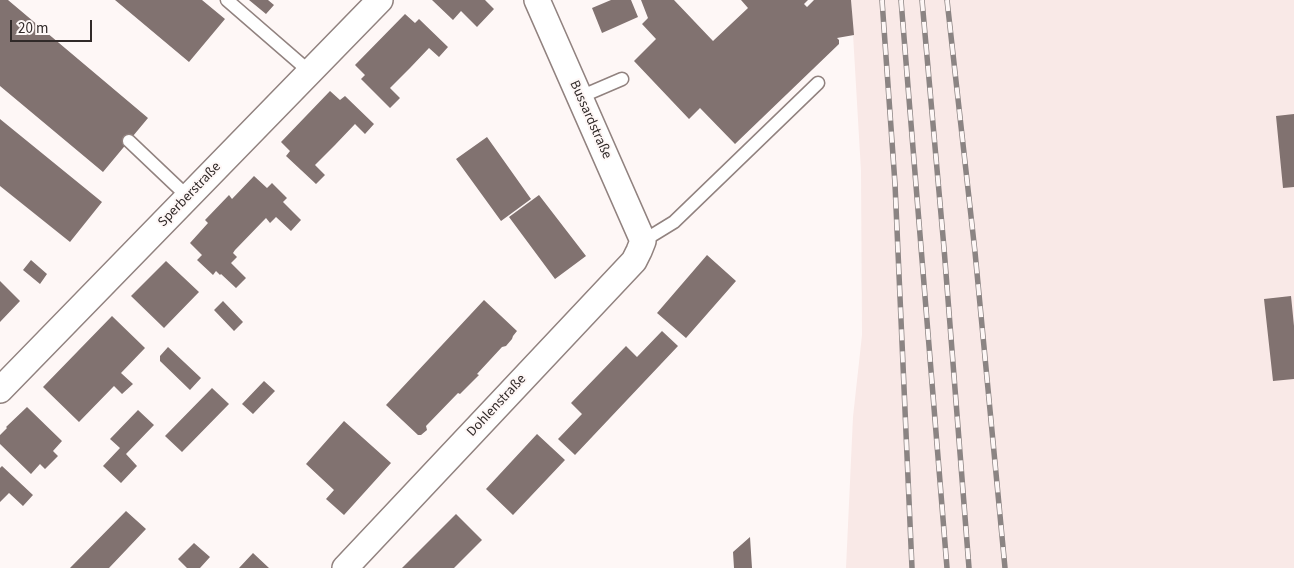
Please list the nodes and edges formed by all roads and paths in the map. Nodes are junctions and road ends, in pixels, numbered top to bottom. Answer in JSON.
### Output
{"nodes":[{"id":1,"x":227,"y":0,"type":"edge"},
{"id":2,"x":380,"y":0,"type":"edge"},
{"id":3,"x":537,"y":0,"type":"edge"},
{"id":4,"x":310,"y":72,"type":"junction"},
{"id":5,"x":622,"y":78,"type":"dead end"},
{"id":6,"x":818,"y":83,"type":"dead end"},
{"id":7,"x":580,"y":98,"type":"junction"},
{"id":8,"x":129,"y":141,"type":"dead end"},
{"id":9,"x":188,"y":197,"type":"junction"},
{"id":10,"x":642,"y":241,"type":"junction"},
{"id":11,"x":0,"y":390,"type":"edge"},
{"id":12,"x":345,"y":568,"type":"edge"}],
"edges":[{"from":1,"to":4,"type":"lane"},
{"from":2,"to":4,"type":"street","name":"Sperberstraße"},
{"from":3,"to":7,"type":"street","name":"Bussardstraße"},
{"from":4,"to":9,"type":"street","name":"Sperberstraße"},
{"from":5,"to":7,"type":"lane"},
{"from":6,"to":10,"type":"lane"},
{"from":7,"to":10,"type":"street","name":"Bussardstraße"},
{"from":8,"to":9,"type":"lane"},
{"from":9,"to":11,"type":"street","name":"Sperberstraße"},
{"from":10,"to":12,"type":"street","name":"Dohlenstraße"}]}
